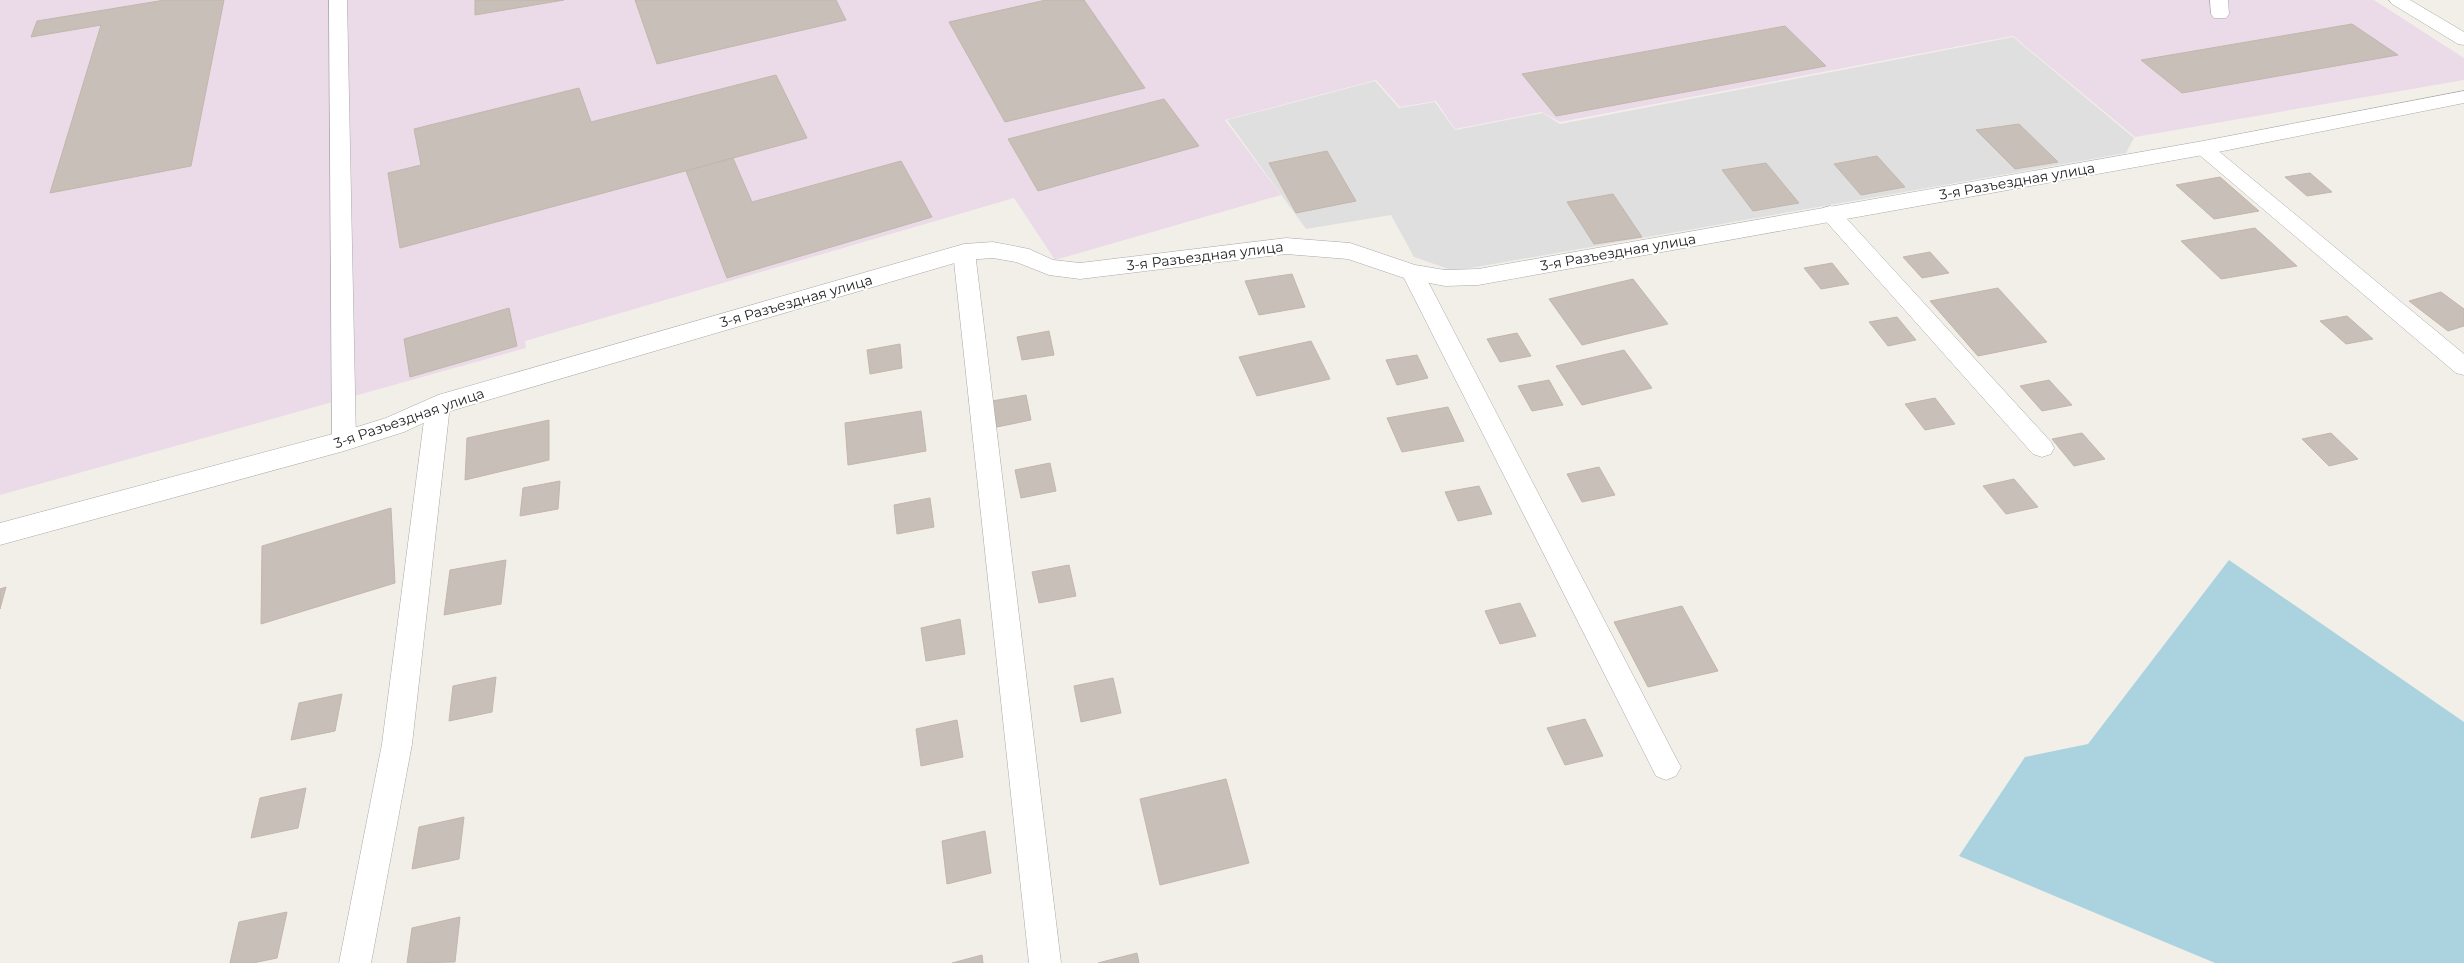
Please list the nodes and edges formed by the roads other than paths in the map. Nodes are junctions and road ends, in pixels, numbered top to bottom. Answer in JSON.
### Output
{"nodes":[{"id":1,"x":338,"y":0,"type":"edge"},
{"id":2,"x":2398,"y":0,"type":"edge"},
{"id":3,"x":2464,"y":40,"type":"edge"},
{"id":4,"x":2464,"y":97,"type":"edge"},
{"id":5,"x":2203,"y":148,"type":"junction"},
{"id":6,"x":1830,"y":213,"type":"junction"},
{"id":7,"x":964,"y":252,"type":"junction"},
{"id":8,"x":1412,"y":272,"type":"junction"},
{"id":9,"x":2464,"y":367,"type":"edge"},
{"id":10,"x":438,"y":405,"type":"junction"},
{"id":11,"x":344,"y":441,"type":"junction"},
{"id":12,"x":2042,"y":448,"type":"dead end"},
{"id":13,"x":0,"y":534,"type":"edge"},
{"id":14,"x":1666,"y":767,"type":"dead end"},
{"id":15,"x":355,"y":963,"type":"edge"},
{"id":16,"x":1045,"y":963,"type":"edge"}],
"edges":[{"from":1,"to":11,"type":"lane"},
{"from":2,"to":3,"type":"lane"},
{"from":4,"to":5,"type":"street","name":"3-я Разъездная улица"},
{"from":5,"to":6,"type":"street","name":"3-я Разъездная улица"},
{"from":5,"to":9,"type":"lane"},
{"from":6,"to":8,"type":"street","name":"3-я Разъездная улица"},
{"from":6,"to":12,"type":"lane"},
{"from":7,"to":8,"type":"street","name":"3-я Разъездная улица"},
{"from":7,"to":10,"type":"street","name":"3-я Разъездная улица"},
{"from":7,"to":16,"type":"lane"},
{"from":8,"to":14,"type":"lane"},
{"from":10,"to":11,"type":"street","name":"3-я Разъездная улица"},
{"from":10,"to":15,"type":"lane"},
{"from":11,"to":13,"type":"street","name":"3-я Разъездная улица"}]}
